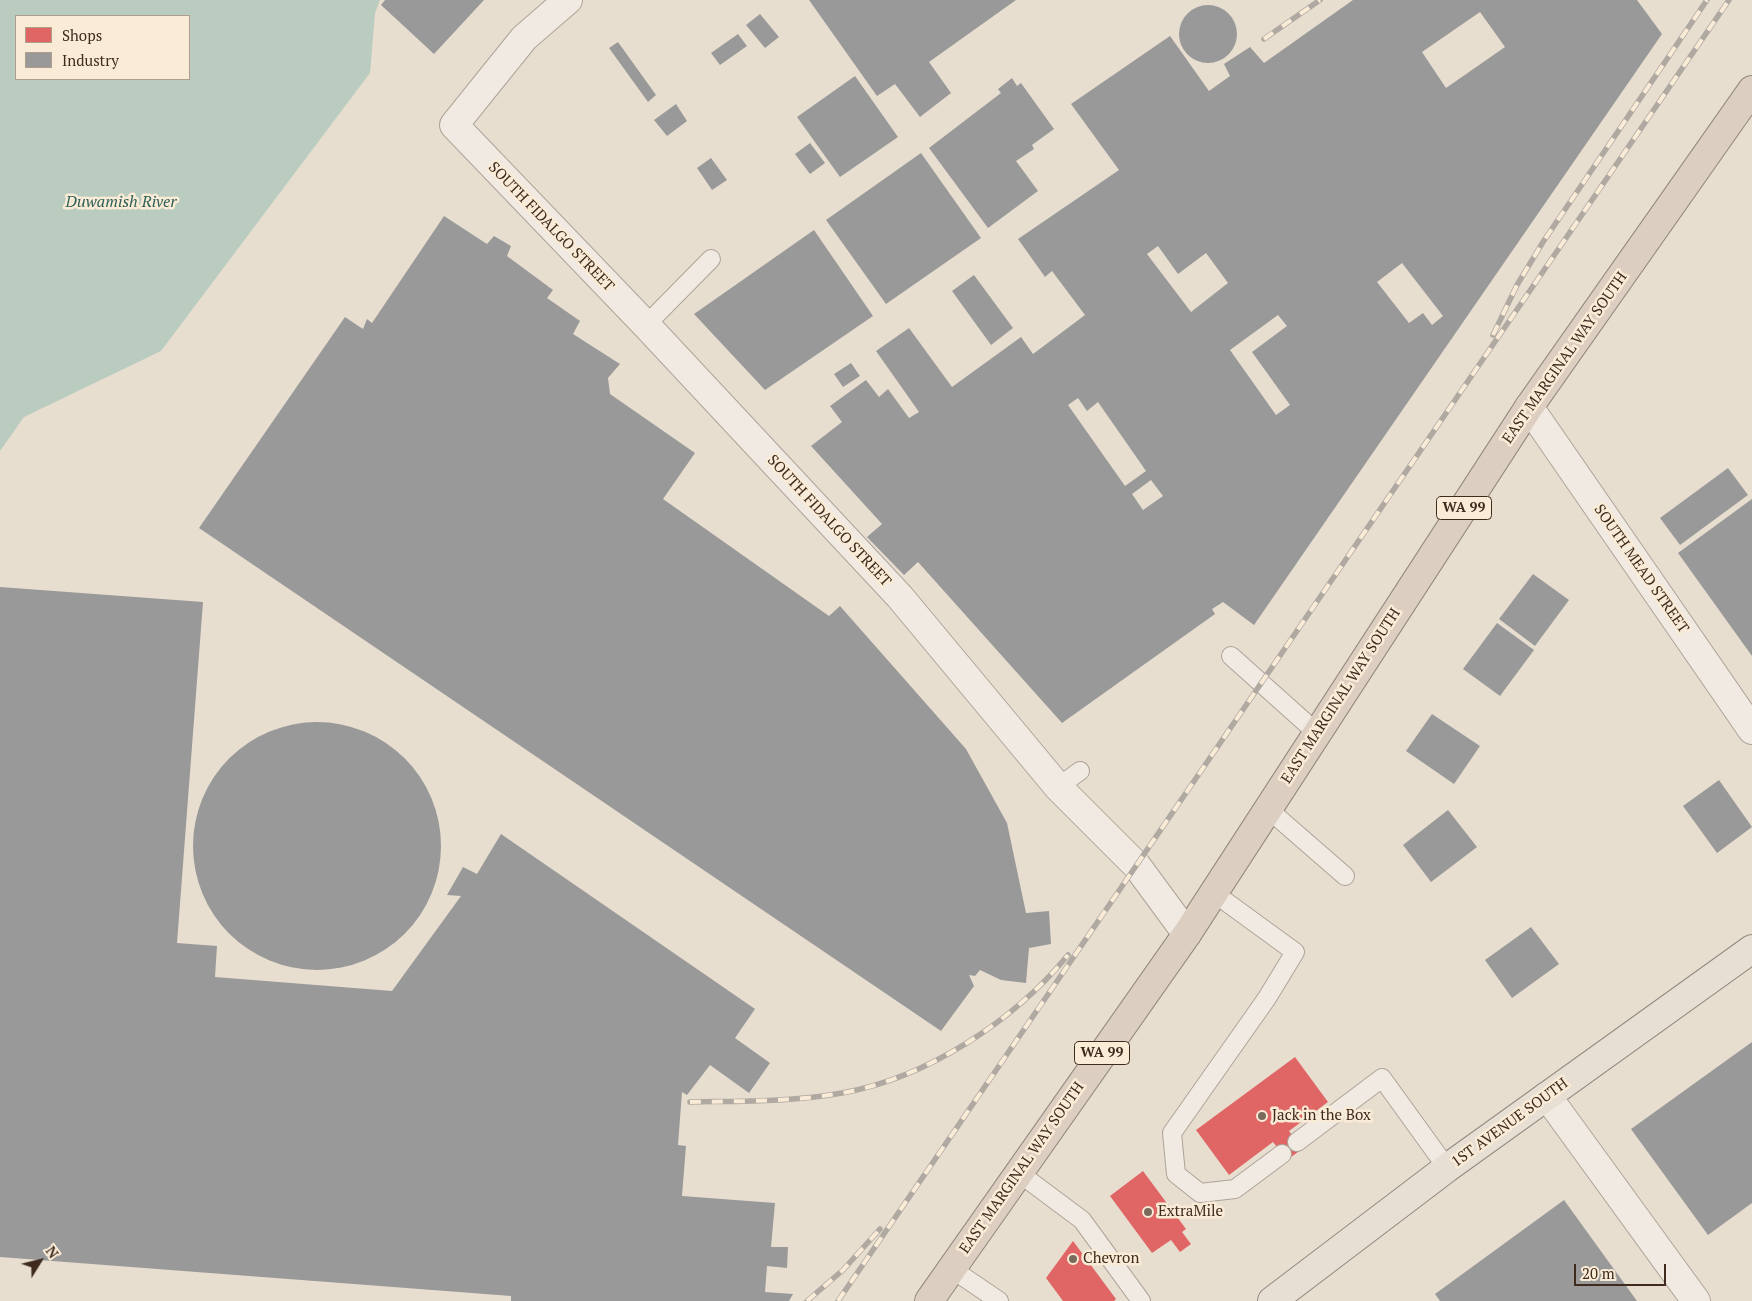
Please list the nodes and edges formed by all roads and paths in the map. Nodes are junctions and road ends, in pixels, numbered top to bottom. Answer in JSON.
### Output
{"nodes":[{"id":1,"x":568,"y":0,"type":"edge"},
{"id":2,"x":1750,"y":98,"type":"edge"},
{"id":3,"x":711,"y":259,"type":"dead end"},
{"id":4,"x":646,"y":325,"type":"junction"},
{"id":5,"x":1529,"y":407,"type":"junction"},
{"id":6,"x":1231,"y":656,"type":"dead end"},
{"id":7,"x":1752,"y":729,"type":"edge"},
{"id":8,"x":1317,"y":733,"type":"junction"},
{"id":9,"x":1080,"y":771,"type":"dead end"},
{"id":10,"x":1058,"y":787,"type":"junction"},
{"id":11,"x":1268,"y":809,"type":"junction"},
{"id":12,"x":1345,"y":876,"type":"dead end"},
{"id":13,"x":1214,"y":892,"type":"junction"},
{"id":14,"x":1187,"y":934,"type":"junction"},
{"id":15,"x":1752,"y":949,"type":"edge"},
{"id":16,"x":1546,"y":1096,"type":"junction"},
{"id":17,"x":1297,"y":1142,"type":"dead end"},
{"id":18,"x":1282,"y":1154,"type":"dead end"},
{"id":19,"x":1447,"y":1168,"type":"junction"},
{"id":20,"x":1019,"y":1173,"type":"junction"},
{"id":21,"x":952,"y":1269,"type":"junction"},
{"id":22,"x":929,"y":1301,"type":"edge"},
{"id":23,"x":999,"y":1301,"type":"edge"},
{"id":24,"x":1141,"y":1301,"type":"edge"},
{"id":25,"x":1272,"y":1301,"type":"edge"},
{"id":26,"x":1696,"y":1301,"type":"edge"}],
"edges":[{"from":1,"to":4,"type":"street","name":"SOUTH FIDALGO STREET"},
{"from":2,"to":5,"type":"highway","name":"EAST MARGINAL WAY SOUTH","number":"WA 99"},
{"from":3,"to":4,"type":"lane"},
{"from":4,"to":10,"type":"street","name":"SOUTH FIDALGO STREET"},
{"from":5,"to":7,"type":"street","name":"SOUTH MEAD STREET"},
{"from":5,"to":8,"type":"highway","name":"EAST MARGINAL WAY SOUTH","number":"WA 99"},
{"from":6,"to":8,"type":"lane"},
{"from":8,"to":11,"type":"highway","name":"EAST MARGINAL WAY SOUTH","number":"WA 99"},
{"from":9,"to":10,"type":"lane"},
{"from":10,"to":14,"type":"street","name":"SOUTH FIDALGO STREET"},
{"from":11,"to":12,"type":"lane"},
{"from":11,"to":13,"type":"highway","name":"EAST MARGINAL WAY SOUTH","number":"WA 99"},
{"from":13,"to":14,"type":"highway","name":"EAST MARGINAL WAY SOUTH","number":"WA 99"},
{"from":13,"to":18,"type":"lane"},
{"from":14,"to":20,"type":"highway","name":"EAST MARGINAL WAY SOUTH","number":"WA 99"},
{"from":15,"to":16,"type":"main road","name":"1ST AVENUE SOUTH"},
{"from":16,"to":19,"type":"main road","name":"1ST AVENUE SOUTH"},
{"from":16,"to":26,"type":"street"},
{"from":17,"to":19,"type":"lane"},
{"from":19,"to":25,"type":"main road","name":"1ST AVENUE SOUTH"},
{"from":20,"to":21,"type":"highway","name":"EAST MARGINAL WAY SOUTH","number":"WA 99"},
{"from":20,"to":24,"type":"lane"},
{"from":21,"to":22,"type":"highway","name":"EAST MARGINAL WAY SOUTH","number":"WA 99"},
{"from":21,"to":23,"type":"lane"}]}
